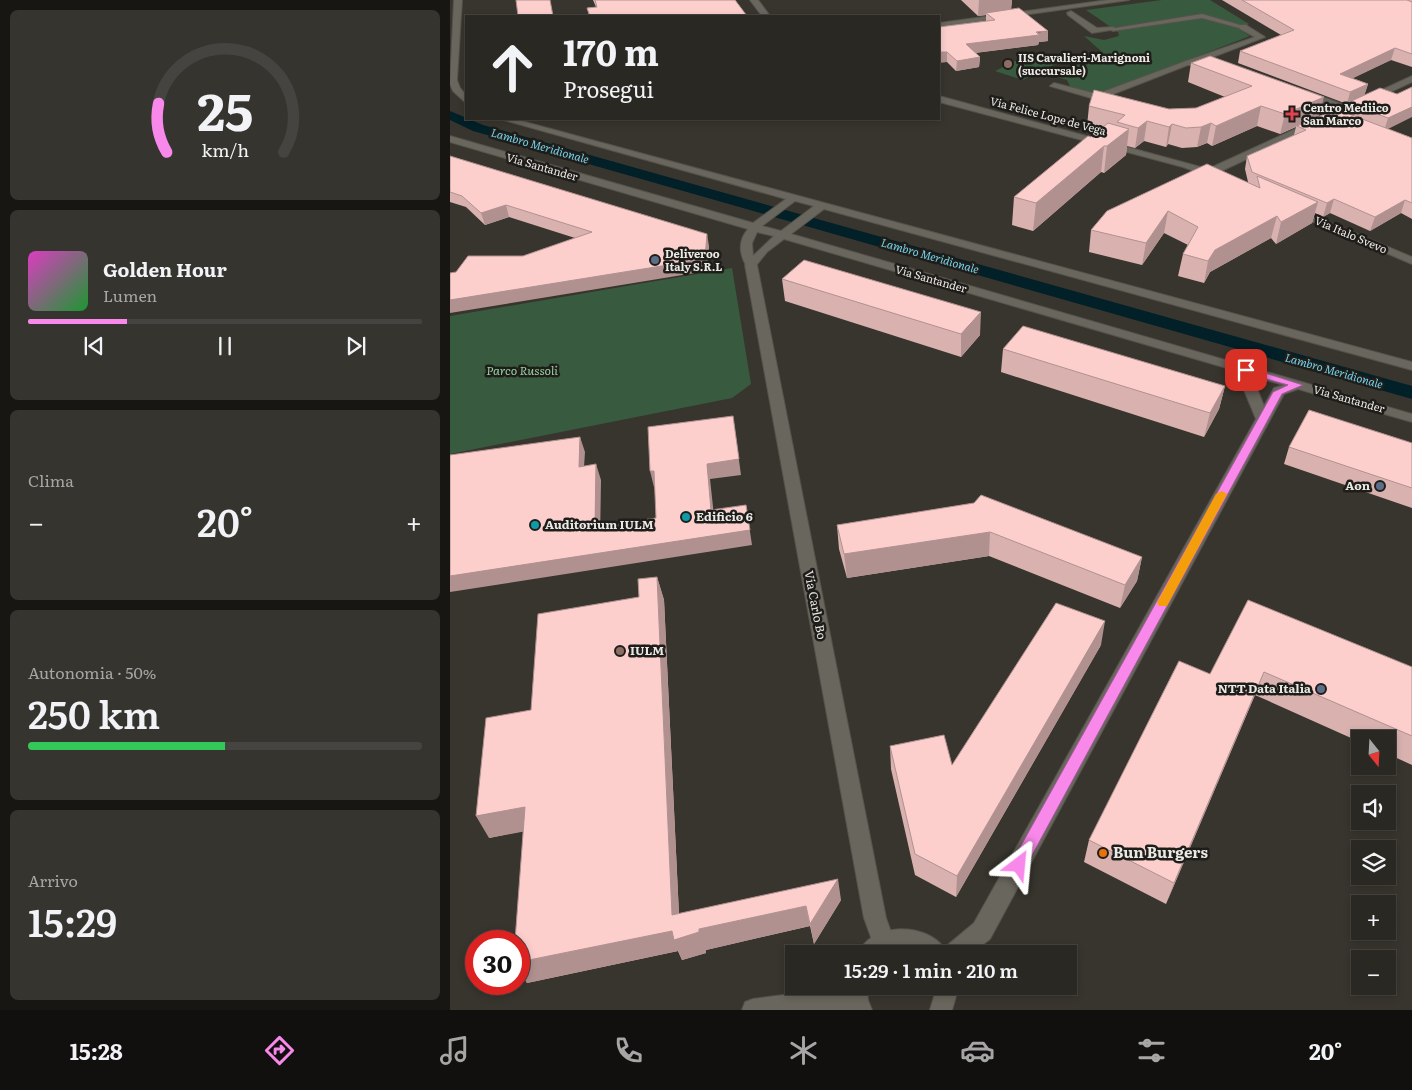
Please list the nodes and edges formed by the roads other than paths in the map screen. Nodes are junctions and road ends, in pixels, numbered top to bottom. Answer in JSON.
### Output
{"nodes":[{"id":1,"x":457,"y":0,"type":"edge"},
{"id":2,"x":754,"y":0,"type":"edge"},
{"id":3,"x":1049,"y":0,"type":"edge"},
{"id":4,"x":1125,"y":0,"type":"edge"},
{"id":5,"x":450,"y":2,"type":"edge"},
{"id":6,"x":1061,"y":9,"type":"junction"},
{"id":7,"x":1071,"y":13,"type":"dead end"},
{"id":8,"x":765,"y":15,"type":"edge"},
{"id":9,"x":940,"y":25,"type":"edge"},
{"id":10,"x":1207,"y":56,"type":"junction"},
{"id":11,"x":1189,"y":63,"type":"junction"},
{"id":12,"x":1225,"y":63,"type":"edge"},
{"id":13,"x":1207,"y":70,"type":"edge"},
{"id":14,"x":1412,"y":79,"type":"edge"},
{"id":15,"x":1054,"y":86,"type":"dead end"},
{"id":16,"x":1296,"y":90,"type":"edge"},
{"id":17,"x":465,"y":99,"type":"edge"},
{"id":18,"x":940,"y":99,"type":"edge"},
{"id":19,"x":1347,"y":109,"type":"junction"},
{"id":20,"x":1314,"y":110,"type":"edge"},
{"id":21,"x":1331,"y":116,"type":"junction"},
{"id":22,"x":509,"y":120,"type":"edge"},
{"id":23,"x":1349,"y":122,"type":"edge"},
{"id":24,"x":450,"y":139,"type":"edge"},
{"id":25,"x":1208,"y":173,"type":"junction"},
{"id":26,"x":1225,"y":180,"type":"edge"},
{"id":27,"x":790,"y":200,"type":"junction"},
{"id":28,"x":1288,"y":207,"type":"edge"},
{"id":29,"x":818,"y":208,"type":"junction"},
{"id":30,"x":757,"y":225,"type":"junction"},
{"id":31,"x":785,"y":234,"type":"junction"},
{"id":32,"x":1412,"y":261,"type":"edge"},
{"id":33,"x":751,"y":265,"type":"junction"},
{"id":34,"x":1412,"y":366,"type":"edge"},
{"id":35,"x":1235,"y":367,"type":"junction"},
{"id":36,"x":1298,"y":385,"type":"junction"},
{"id":37,"x":1412,"y":418,"type":"edge"},
{"id":38,"x":1263,"y":419,"type":"junction"},
{"id":39,"x":876,"y":945,"type":"edge"},
{"id":40,"x":882,"y":945,"type":"edge"},
{"id":41,"x":926,"y":945,"type":"edge"},
{"id":42,"x":964,"y":945,"type":"edge"},
{"id":43,"x":858,"y":995,"type":"edge"},
{"id":44,"x":945,"y":995,"type":"edge"},
{"id":45,"x":753,"y":1010,"type":"edge"},
{"id":46,"x":860,"y":1010,"type":"edge"},
{"id":47,"x":941,"y":1010,"type":"edge"}],
"edges":[{"from":1,"to":5,"type":"street"},
{"from":1,"to":17,"type":"street"},
{"from":2,"to":8,"type":"street"},
{"from":3,"to":6,"type":"street"},
{"from":4,"to":6,"type":"street"},
{"from":6,"to":9,"type":"street"},
{"from":7,"to":10,"type":"street"},
{"from":10,"to":11,"type":"street"},
{"from":10,"to":12,"type":"street"},
{"from":11,"to":13,"type":"street"},
{"from":11,"to":15,"type":"street"},
{"from":14,"to":19,"type":"street"},
{"from":16,"to":19,"type":"street"},
{"from":18,"to":25,"type":"street","name":"Via Felice Lope de Vega"},
{"from":19,"to":21,"type":"street"},
{"from":20,"to":21,"type":"street"},
{"from":21,"to":23,"type":"street"},
{"from":21,"to":25,"type":"street"},
{"from":22,"to":27,"type":"street"},
{"from":24,"to":30,"type":"street","name":"Via Santander"},
{"from":25,"to":26,"type":"street"},
{"from":27,"to":29,"type":"street"},
{"from":27,"to":30,"type":"street"},
{"from":28,"to":32,"type":"street","name":"Via Italo Svevo"},
{"from":29,"to":31,"type":"street"},
{"from":29,"to":34,"type":"street"},
{"from":30,"to":31,"type":"street","name":"Via Santander"},
{"from":30,"to":33,"type":"street","name":"Via Carlo Bo"},
{"from":31,"to":33,"type":"street"},
{"from":31,"to":35,"type":"street","name":"Via Santander"},
{"from":33,"to":39,"type":"street","name":"Via Carlo Bo"},
{"from":35,"to":36,"type":"street","name":"Via Santander"},
{"from":35,"to":38,"type":"street"},
{"from":36,"to":37,"type":"street","name":"Via Santander"},
{"from":36,"to":38,"type":"street"},
{"from":38,"to":42,"type":"street"},
{"from":40,"to":41,"type":"street"},
{"from":43,"to":46,"type":"street"},
{"from":44,"to":47,"type":"street"},
{"from":45,"to":46,"type":"street"}]}
